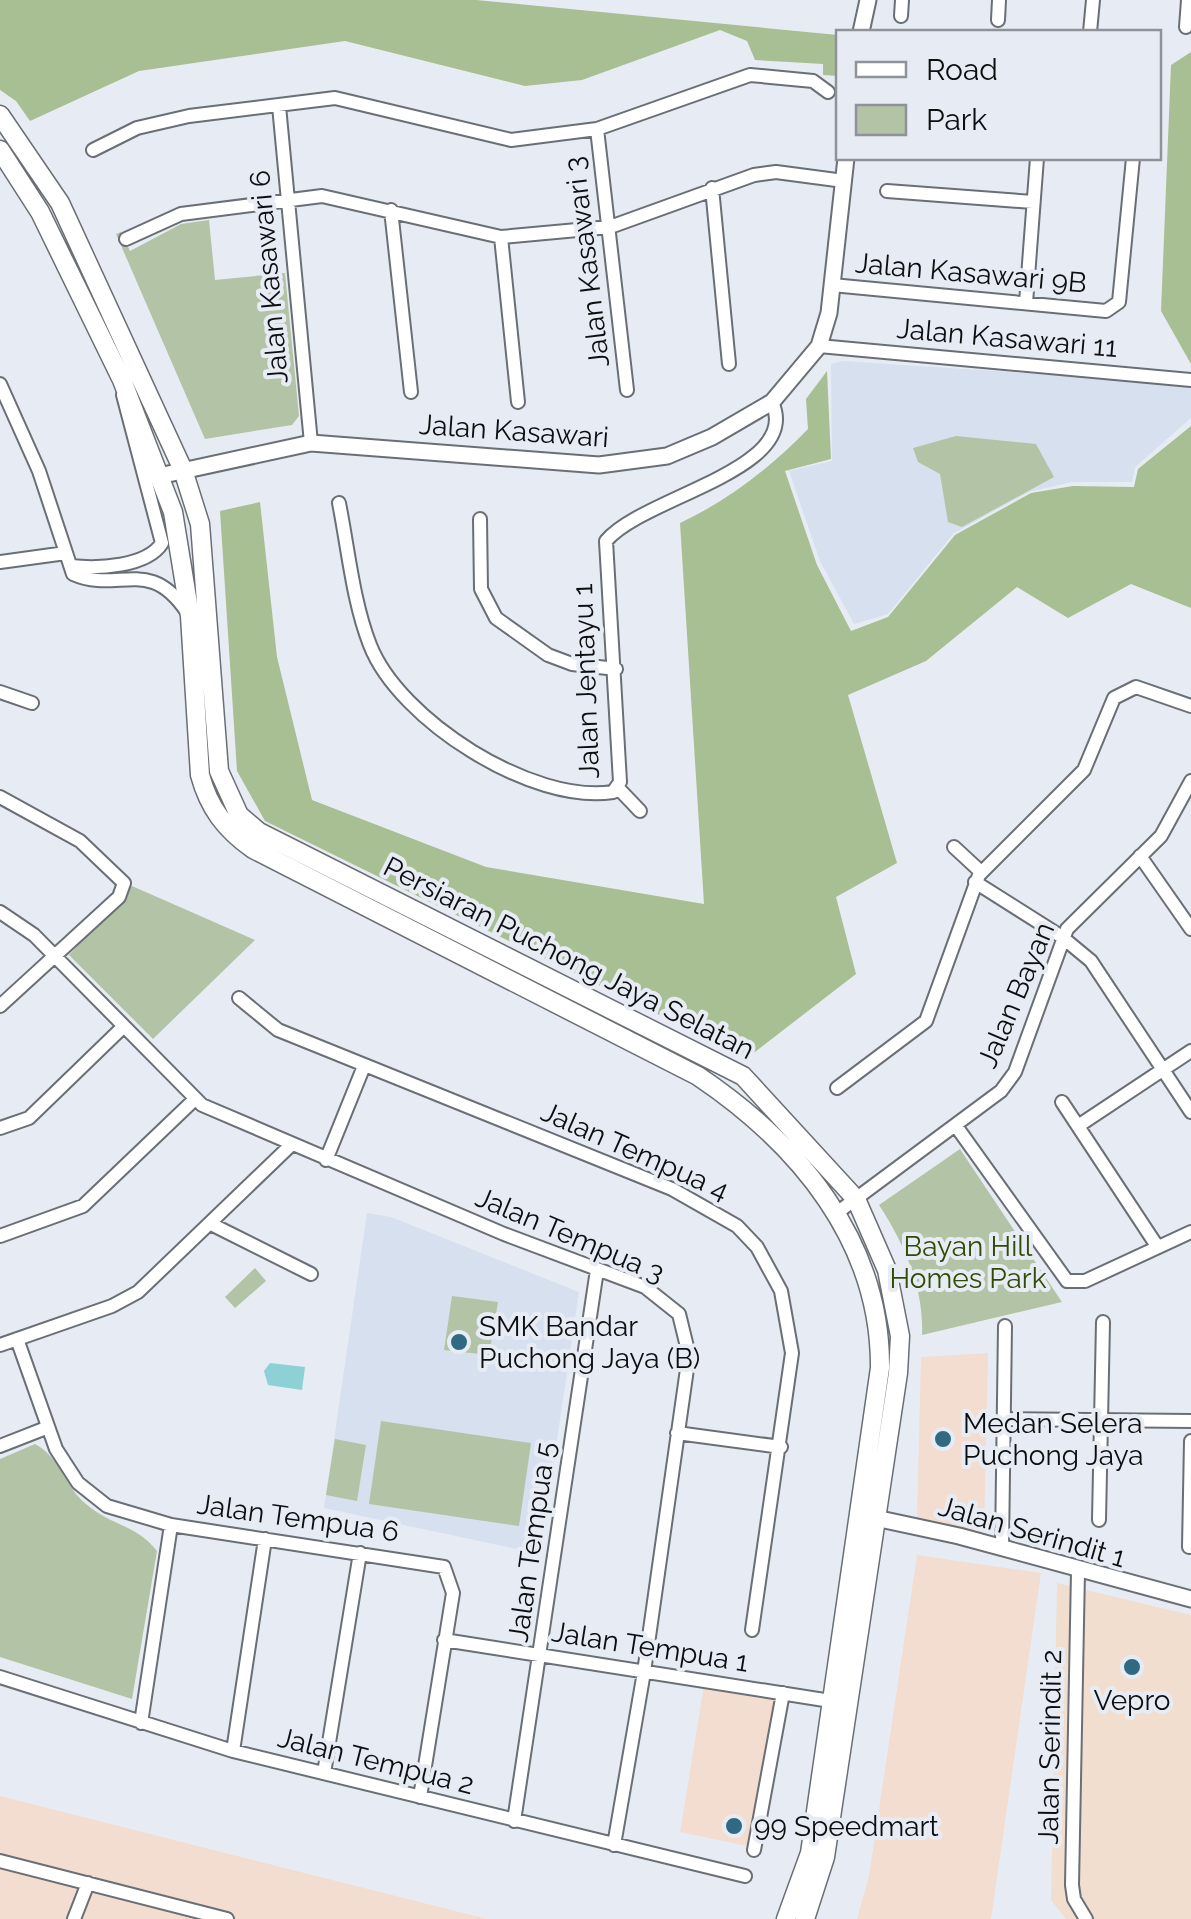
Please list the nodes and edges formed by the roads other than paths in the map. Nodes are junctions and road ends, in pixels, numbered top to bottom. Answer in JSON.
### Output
{"nodes":[{"id":1,"x":868,"y":0,"type":"edge"},
{"id":2,"x":902,"y":0,"type":"edge"},
{"id":3,"x":999,"y":0,"type":"edge"},
{"id":4,"x":1093,"y":0,"type":"edge"},
{"id":5,"x":1188,"y":0,"type":"edge"},
{"id":6,"x":901,"y":16,"type":"dead end"},
{"id":7,"x":998,"y":20,"type":"dead end"},
{"id":8,"x":1186,"y":26,"type":"dead end"},
{"id":9,"x":861,"y":30,"type":"edge"},
{"id":10,"x":1090,"y":30,"type":"edge"},
{"id":11,"x":828,"y":92,"type":"dead end"},
{"id":12,"x":279,"y":106,"type":"junction"},
{"id":13,"x":0,"y":115,"type":"edge"},
{"id":14,"x":597,"y":129,"type":"junction"},
{"id":15,"x":0,"y":150,"type":"edge"},
{"id":16,"x":93,"y":150,"type":"dead end"},
{"id":17,"x":846,"y":160,"type":"edge"},
{"id":18,"x":1038,"y":160,"type":"edge"},
{"id":19,"x":1133,"y":160,"type":"edge"},
{"id":20,"x":844,"y":181,"type":"junction"},
{"id":21,"x":712,"y":188,"type":"junction"},
{"id":22,"x":887,"y":191,"type":"dead end"},
{"id":23,"x":288,"y":202,"type":"junction"},
{"id":24,"x":1033,"y":202,"type":"junction"},
{"id":25,"x":391,"y":210,"type":"junction"},
{"id":26,"x":610,"y":227,"type":"junction"},
{"id":27,"x":501,"y":237,"type":"junction"},
{"id":28,"x":126,"y":239,"type":"dead end"},
{"id":29,"x":832,"y":285,"type":"junction"},
{"id":30,"x":1026,"y":303,"type":"junction"},
{"id":31,"x":819,"y":346,"type":"junction"},
{"id":32,"x":729,"y":364,"type":"dead end"},
{"id":33,"x":122,"y":380,"type":"junction"},
{"id":34,"x":1191,"y":380,"type":"edge"},
{"id":35,"x":0,"y":384,"type":"edge"},
{"id":36,"x":627,"y":390,"type":"dead end"},
{"id":37,"x":410,"y":392,"type":"dead end"},
{"id":38,"x":518,"y":402,"type":"dead end"},
{"id":39,"x":772,"y":402,"type":"junction"},
{"id":40,"x":310,"y":443,"type":"junction"},
{"id":41,"x":183,"y":470,"type":"junction"},
{"id":42,"x":159,"y":476,"type":"junction"},
{"id":43,"x":338,"y":503,"type":"dead end"},
{"id":44,"x":480,"y":519,"type":"dead end"},
{"id":45,"x":69,"y":560,"type":"junction"},
{"id":46,"x":0,"y":562,"type":"edge"},
{"id":47,"x":190,"y":616,"type":"junction"},
{"id":48,"x":616,"y":668,"type":"junction"},
{"id":49,"x":0,"y":692,"type":"edge"},
{"id":50,"x":32,"y":703,"type":"dead end"},
{"id":51,"x":1191,"y":706,"type":"edge"},
{"id":52,"x":1191,"y":781,"type":"edge"},
{"id":53,"x":619,"y":789,"type":"junction"},
{"id":54,"x":0,"y":797,"type":"edge"},
{"id":55,"x":640,"y":811,"type":"dead end"},
{"id":56,"x":954,"y":848,"type":"dead end"},
{"id":57,"x":1140,"y":856,"type":"junction"},
{"id":58,"x":978,"y":877,"type":"junction"},
{"id":59,"x":0,"y":912,"type":"edge"},
{"id":60,"x":1191,"y":929,"type":"edge"},
{"id":61,"x":1062,"y":937,"type":"junction"},
{"id":62,"x":55,"y":955,"type":"junction"},
{"id":63,"x":239,"y":998,"type":"dead end"},
{"id":64,"x":0,"y":1006,"type":"edge"},
{"id":65,"x":124,"y":1026,"type":"junction"},
{"id":66,"x":1191,"y":1050,"type":"edge"},
{"id":67,"x":364,"y":1066,"type":"junction"},
{"id":68,"x":1162,"y":1070,"type":"junction"},
{"id":69,"x":836,"y":1088,"type":"dead end"},
{"id":70,"x":195,"y":1099,"type":"junction"},
{"id":71,"x":1062,"y":1102,"type":"dead end"},
{"id":72,"x":1191,"y":1112,"type":"edge"},
{"id":73,"x":956,"y":1126,"type":"junction"},
{"id":74,"x":1078,"y":1126,"type":"junction"},
{"id":75,"x":0,"y":1128,"type":"edge"},
{"id":76,"x":291,"y":1145,"type":"junction"},
{"id":77,"x":326,"y":1160,"type":"junction"},
{"id":78,"x":856,"y":1199,"type":"junction"},
{"id":79,"x":838,"y":1212,"type":"junction"},
{"id":80,"x":211,"y":1224,"type":"junction"},
{"id":81,"x":1191,"y":1232,"type":"edge"},
{"id":82,"x":0,"y":1236,"type":"edge"},
{"id":83,"x":1157,"y":1246,"type":"junction"},
{"id":84,"x":597,"y":1270,"type":"junction"},
{"id":85,"x":311,"y":1274,"type":"dead end"},
{"id":86,"x":1103,"y":1322,"type":"dead end"},
{"id":87,"x":1006,"y":1326,"type":"dead end"},
{"id":88,"x":17,"y":1339,"type":"junction"},
{"id":89,"x":0,"y":1345,"type":"edge"},
{"id":90,"x":1004,"y":1419,"type":"junction"},
{"id":91,"x":1101,"y":1420,"type":"junction"},
{"id":92,"x":1191,"y":1422,"type":"edge"},
{"id":93,"x":46,"y":1428,"type":"junction"},
{"id":94,"x":677,"y":1432,"type":"junction"},
{"id":95,"x":1191,"y":1440,"type":"edge"},
{"id":96,"x":0,"y":1446,"type":"edge"},
{"id":97,"x":781,"y":1447,"type":"junction"},
{"id":98,"x":869,"y":1516,"type":"junction"},
{"id":99,"x":1098,"y":1520,"type":"dead end"},
{"id":100,"x":170,"y":1525,"type":"junction"},
{"id":101,"x":264,"y":1539,"type":"junction"},
{"id":102,"x":1002,"y":1547,"type":"junction"},
{"id":103,"x":1188,"y":1547,"type":"dead end"},
{"id":104,"x":360,"y":1554,"type":"junction"},
{"id":105,"x":1078,"y":1572,"type":"junction"},
{"id":106,"x":1191,"y":1599,"type":"edge"},
{"id":107,"x":752,"y":1630,"type":"dead end"},
{"id":108,"x":444,"y":1640,"type":"junction"},
{"id":109,"x":540,"y":1656,"type":"junction"},
{"id":110,"x":644,"y":1672,"type":"junction"},
{"id":111,"x":0,"y":1678,"type":"edge"},
{"id":112,"x":783,"y":1693,"type":"junction"},
{"id":113,"x":840,"y":1702,"type":"junction"},
{"id":114,"x":140,"y":1723,"type":"junction"},
{"id":115,"x":233,"y":1751,"type":"junction"},
{"id":116,"x":324,"y":1773,"type":"junction"},
{"id":117,"x":420,"y":1797,"type":"junction"},
{"id":118,"x":514,"y":1820,"type":"junction"},
{"id":119,"x":614,"y":1845,"type":"junction"},
{"id":120,"x":754,"y":1850,"type":"dead end"},
{"id":121,"x":0,"y":1861,"type":"edge"},
{"id":122,"x":746,"y":1876,"type":"dead end"},
{"id":123,"x":88,"y":1884,"type":"junction"},
{"id":124,"x":218,"y":1918,"type":"edge"},
{"id":125,"x":74,"y":1919,"type":"edge"},
{"id":126,"x":786,"y":1919,"type":"edge"},
{"id":127,"x":805,"y":1919,"type":"edge"},
{"id":128,"x":1086,"y":1919,"type":"edge"}],
"edges":[{"from":1,"to":9,"type":"street"},
{"from":2,"to":6,"type":"street"},
{"from":3,"to":7,"type":"street"},
{"from":4,"to":10,"type":"street"},
{"from":5,"to":8,"type":"street"},
{"from":11,"to":14,"type":"street"},
{"from":12,"to":14,"type":"street"},
{"from":12,"to":16,"type":"street"},
{"from":12,"to":23,"type":"street","name":"Jalan Kasawari 6"},
{"from":13,"to":41,"type":"main road","name":"Persiaran Puchong Jaya Selatan"},
{"from":14,"to":26,"type":"street","name":"Jalan Kasawari 3"},
{"from":15,"to":33,"type":"main road","name":"Persiaran Puchong Jaya Selatan"},
{"from":17,"to":20,"type":"street","name":"Jalan Kasawari"},
{"from":18,"to":24,"type":"street"},
{"from":19,"to":30,"type":"street","name":"Jalan Kasawari 9B"},
{"from":20,"to":21,"type":"street"},
{"from":20,"to":29,"type":"street","name":"Jalan Kasawari"},
{"from":21,"to":26,"type":"street"},
{"from":21,"to":32,"type":"street"},
{"from":22,"to":24,"type":"street"},
{"from":23,"to":25,"type":"street"},
{"from":23,"to":28,"type":"street"},
{"from":23,"to":40,"type":"street","name":"Jalan Kasawari 6"},
{"from":24,"to":30,"type":"street"},
{"from":25,"to":27,"type":"street"},
{"from":25,"to":37,"type":"street"},
{"from":26,"to":27,"type":"street"},
{"from":26,"to":36,"type":"street","name":"Jalan Kasawari 3"},
{"from":27,"to":38,"type":"street"},
{"from":29,"to":30,"type":"street","name":"Jalan Kasawari 9B"},
{"from":29,"to":31,"type":"street","name":"Jalan Kasawari"},
{"from":31,"to":34,"type":"street","name":"Jalan Kasawari 11"},
{"from":31,"to":39,"type":"street","name":"Jalan Kasawari"},
{"from":33,"to":42,"type":"main road","name":"Persiaran Puchong Jaya Selatan"},
{"from":33,"to":45,"type":"street"},
{"from":35,"to":45,"type":"street"},
{"from":39,"to":40,"type":"street","name":"Jalan Kasawari"},
{"from":39,"to":48,"type":"street","name":"Jalan Jentayu 1"},
{"from":40,"to":41,"type":"street","name":"Jalan Kasawari"},
{"from":41,"to":42,"type":"street","name":"Jalan Kasawari"},
{"from":41,"to":78,"type":"main road","name":"Persiaran Puchong Jaya Selatan"},
{"from":42,"to":47,"type":"main road","name":"Persiaran Puchong Jaya Selatan"},
{"from":43,"to":53,"type":"street","name":"Jalan Jentayu 1"},
{"from":44,"to":48,"type":"street"},
{"from":45,"to":46,"type":"street"},
{"from":45,"to":47,"type":"street"},
{"from":47,"to":79,"type":"main road","name":"Persiaran Puchong Jaya Selatan"},
{"from":48,"to":53,"type":"street","name":"Jalan Jentayu 1"},
{"from":49,"to":50,"type":"street"},
{"from":51,"to":58,"type":"street"},
{"from":52,"to":57,"type":"street","name":"Jalan Bayan"},
{"from":53,"to":55,"type":"street"},
{"from":54,"to":62,"type":"street"},
{"from":56,"to":58,"type":"street"},
{"from":57,"to":60,"type":"street"},
{"from":57,"to":61,"type":"street","name":"Jalan Bayan"},
{"from":58,"to":61,"type":"street"},
{"from":58,"to":69,"type":"street"},
{"from":59,"to":62,"type":"street","name":"Jalan Tempua 3"},
{"from":61,"to":68,"type":"street"},
{"from":61,"to":73,"type":"street","name":"Jalan Bayan"},
{"from":62,"to":64,"type":"street"},
{"from":62,"to":65,"type":"street","name":"Jalan Tempua 3"},
{"from":63,"to":67,"type":"street","name":"Jalan Tempua 4"},
{"from":65,"to":70,"type":"street","name":"Jalan Tempua 3"},
{"from":65,"to":75,"type":"street"},
{"from":66,"to":68,"type":"street"},
{"from":67,"to":77,"type":"street"},
{"from":67,"to":97,"type":"street","name":"Jalan Tempua 4"},
{"from":68,"to":72,"type":"street"},
{"from":68,"to":74,"type":"street"},
{"from":70,"to":76,"type":"street","name":"Jalan Tempua 3"},
{"from":70,"to":82,"type":"street"},
{"from":71,"to":74,"type":"street"},
{"from":73,"to":78,"type":"street","name":"Jalan Bayan"},
{"from":73,"to":83,"type":"street"},
{"from":74,"to":83,"type":"street"},
{"from":76,"to":77,"type":"street","name":"Jalan Tempua 3"},
{"from":76,"to":80,"type":"street"},
{"from":77,"to":84,"type":"street","name":"Jalan Tempua 3"},
{"from":78,"to":79,"type":"street","name":"Jalan Bayan"},
{"from":78,"to":98,"type":"main road","name":"Persiaran Puchong Jaya Selatan"},
{"from":79,"to":98,"type":"main road","name":"Persiaran Puchong Jaya Selatan"},
{"from":80,"to":85,"type":"street"},
{"from":80,"to":88,"type":"street"},
{"from":81,"to":83,"type":"street"},
{"from":84,"to":94,"type":"street","name":"Jalan Tempua 3"},
{"from":84,"to":109,"type":"street","name":"Jalan Tempua 5"},
{"from":86,"to":91,"type":"street"},
{"from":87,"to":90,"type":"street"},
{"from":88,"to":89,"type":"street"},
{"from":88,"to":93,"type":"street","name":"Jalan Tempua 6"},
{"from":90,"to":91,"type":"street"},
{"from":90,"to":102,"type":"street"},
{"from":91,"to":92,"type":"street"},
{"from":91,"to":99,"type":"street"},
{"from":93,"to":96,"type":"street"},
{"from":93,"to":100,"type":"street","name":"Jalan Tempua 6"},
{"from":94,"to":97,"type":"street"},
{"from":94,"to":110,"type":"street","name":"Jalan Tempua 3"},
{"from":95,"to":103,"type":"street"},
{"from":97,"to":107,"type":"street","name":"Jalan Tempua 4"},
{"from":98,"to":102,"type":"street","name":"Jalan Serindit 1"},
{"from":98,"to":113,"type":"main road","name":"Persiaran Puchong Jaya Selatan"},
{"from":100,"to":101,"type":"street","name":"Jalan Tempua 6"},
{"from":100,"to":114,"type":"street"},
{"from":101,"to":104,"type":"street","name":"Jalan Tempua 6"},
{"from":101,"to":115,"type":"street"},
{"from":102,"to":105,"type":"street","name":"Jalan Serindit 1"},
{"from":104,"to":108,"type":"street","name":"Jalan Tempua 6"},
{"from":104,"to":116,"type":"street"},
{"from":105,"to":106,"type":"street","name":"Jalan Serindit 1"},
{"from":105,"to":128,"type":"street","name":"Jalan Serindit 2"},
{"from":108,"to":109,"type":"street","name":"Jalan Tempua 1"},
{"from":108,"to":117,"type":"street","name":"Jalan Tempua 6"},
{"from":109,"to":110,"type":"street","name":"Jalan Tempua 1"},
{"from":109,"to":118,"type":"street","name":"Jalan Tempua 5"},
{"from":110,"to":112,"type":"street","name":"Jalan Tempua 1"},
{"from":110,"to":119,"type":"street","name":"Jalan Tempua 3"},
{"from":111,"to":114,"type":"street","name":"Jalan Tempua 2"},
{"from":112,"to":113,"type":"street","name":"Jalan Tempua 1"},
{"from":112,"to":120,"type":"street"},
{"from":113,"to":126,"type":"main road","name":"Persiaran Puchong Jaya Selatan"},
{"from":113,"to":127,"type":"main road","name":"Persiaran Puchong Jaya Selatan"},
{"from":114,"to":115,"type":"street","name":"Jalan Tempua 2"},
{"from":115,"to":116,"type":"street","name":"Jalan Tempua 2"},
{"from":116,"to":117,"type":"street","name":"Jalan Tempua 2"},
{"from":117,"to":118,"type":"street","name":"Jalan Tempua 2"},
{"from":118,"to":119,"type":"street","name":"Jalan Tempua 2"},
{"from":119,"to":122,"type":"street","name":"Jalan Tempua 2"},
{"from":121,"to":123,"type":"street"},
{"from":123,"to":124,"type":"street"},
{"from":123,"to":125,"type":"street"}]}
